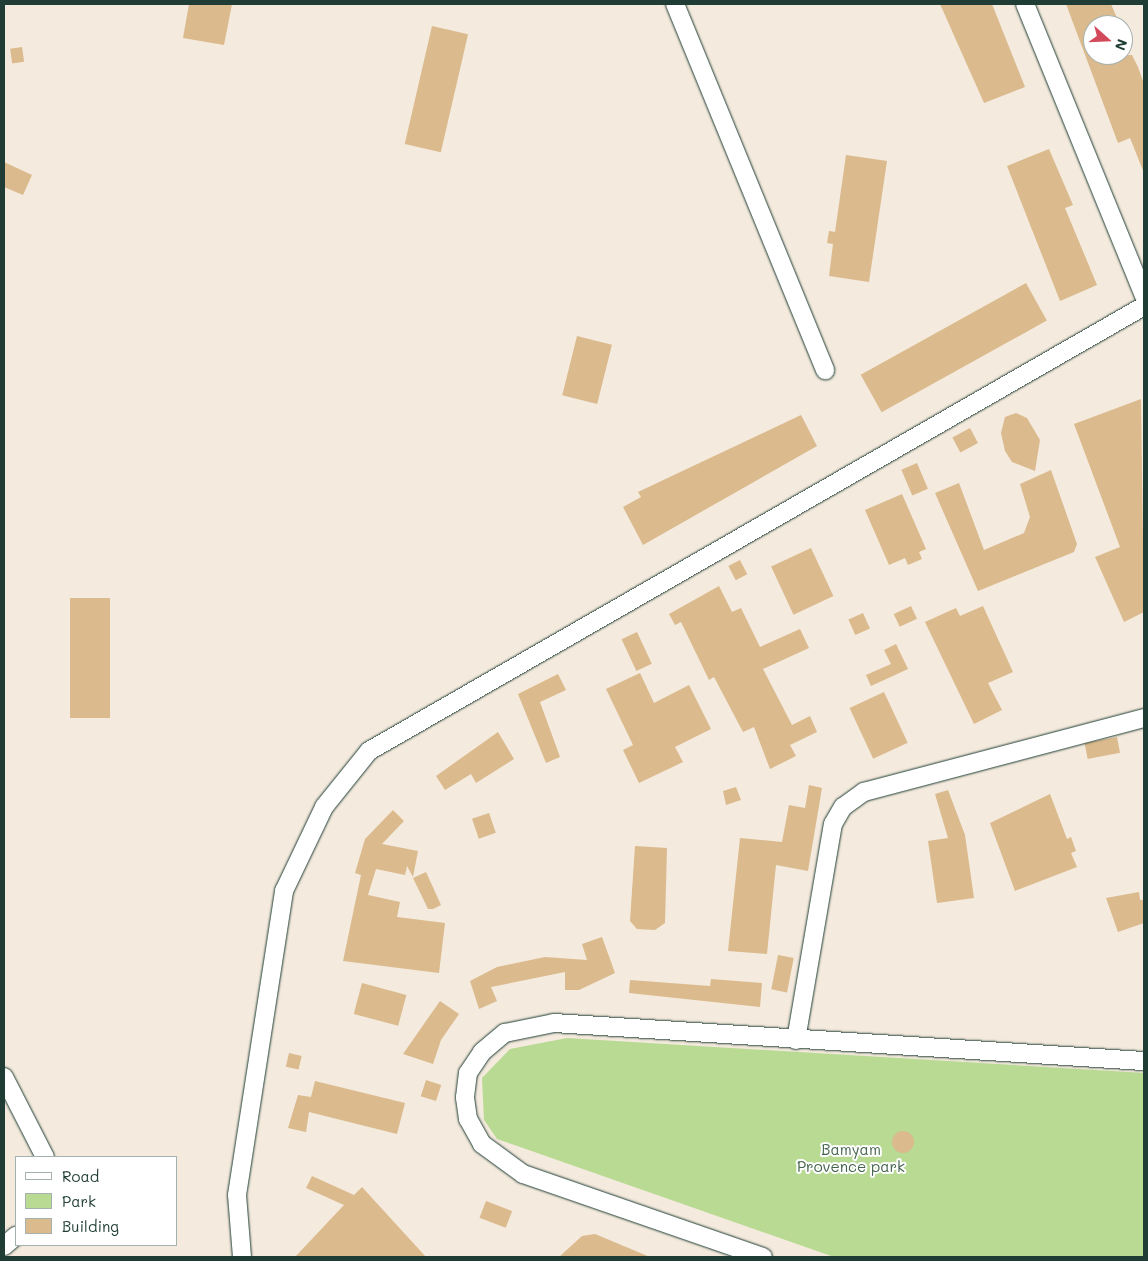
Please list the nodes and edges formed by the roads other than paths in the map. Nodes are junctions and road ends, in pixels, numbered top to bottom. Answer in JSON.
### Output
{"nodes":[{"id":1,"x":675,"y":4,"type":"edge"},
{"id":2,"x":1025,"y":4,"type":"edge"},
{"id":3,"x":1144,"y":296,"type":"edge"},
{"id":4,"x":1144,"y":306,"type":"edge"},
{"id":5,"x":825,"y":370,"type":"dead end"},
{"id":6,"x":1144,"y":718,"type":"edge"},
{"id":7,"x":796,"y":1040,"type":"junction"},
{"id":8,"x":1144,"y":1061,"type":"edge"},
{"id":9,"x":4,"y":1077,"type":"edge"},
{"id":10,"x":44,"y":1156,"type":"edge"},
{"id":11,"x":15,"y":1237,"type":"edge"},
{"id":12,"x":4,"y":1246,"type":"edge"},
{"id":13,"x":242,"y":1257,"type":"edge"},
{"id":14,"x":763,"y":1257,"type":"edge"}],
"edges":[{"from":1,"to":5,"type":"street"},
{"from":2,"to":3,"type":"street"},
{"from":4,"to":13,"type":"street"},
{"from":6,"to":7,"type":"street"},
{"from":7,"to":8,"type":"street"},
{"from":7,"to":14,"type":"street"},
{"from":9,"to":10,"type":"street"},
{"from":11,"to":12,"type":"street"}]}
